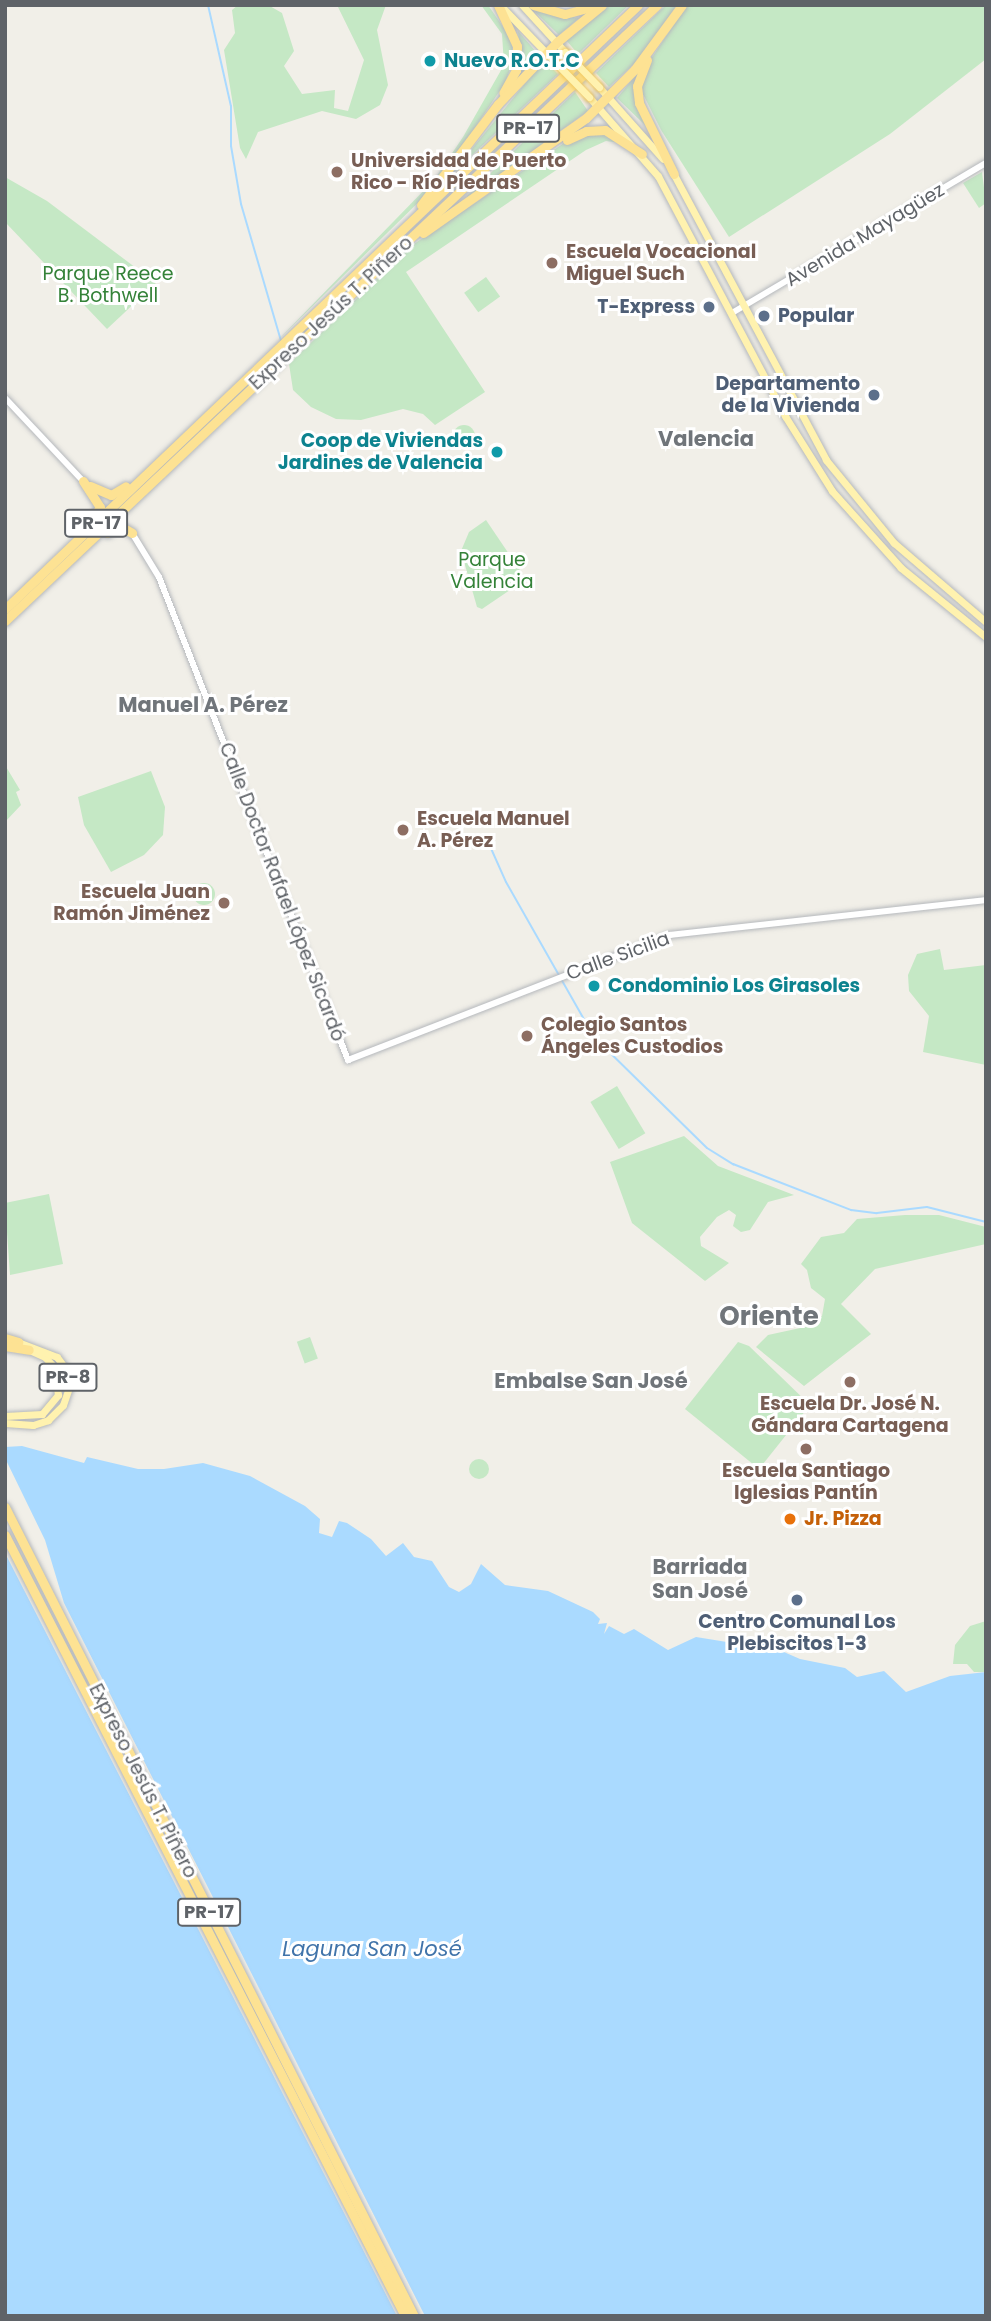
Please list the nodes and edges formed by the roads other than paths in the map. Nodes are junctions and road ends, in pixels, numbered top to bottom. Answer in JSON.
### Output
{"nodes":[{"id":1,"x":499,"y":5,"type":"edge"},
{"id":2,"x":522,"y":5,"type":"edge"},
{"id":3,"x":533,"y":5,"type":"edge"},
{"id":4,"x":596,"y":5,"type":"edge"},
{"id":5,"x":602,"y":5,"type":"edge"},
{"id":6,"x":638,"y":5,"type":"edge"},
{"id":7,"x":657,"y":5,"type":"edge"},
{"id":8,"x":682,"y":5,"type":"edge"},
{"id":9,"x":556,"y":42,"type":"junction"},
{"id":10,"x":656,"y":42,"type":"junction"},
{"id":11,"x":545,"y":53,"type":"junction"},
{"id":12,"x":608,"y":97,"type":"junction"},
{"id":13,"x":498,"y":104,"type":"junction"},
{"id":14,"x":598,"y":107,"type":"junction"},
{"id":15,"x":642,"y":154,"type":"junction"},
{"id":16,"x":534,"y":158,"type":"junction"},
{"id":17,"x":986,"y":163,"type":"edge"},
{"id":18,"x":674,"y":174,"type":"junction"},
{"id":19,"x":390,"y":240,"type":"junction"},
{"id":20,"x":398,"y":250,"type":"junction"},
{"id":21,"x":744,"y":306,"type":"junction"},
{"id":22,"x":732,"y":313,"type":"junction"},
{"id":23,"x":5,"y":398,"type":"edge"},
{"id":24,"x":83,"y":481,"type":"junction"},
{"id":25,"x":147,"y":481,"type":"junction"},
{"id":26,"x":132,"y":533,"type":"junction"},
{"id":27,"x":78,"y":547,"type":"junction"},
{"id":28,"x":5,"y":609,"type":"edge"},
{"id":29,"x":5,"y":621,"type":"edge"},
{"id":30,"x":986,"y":622,"type":"edge"},
{"id":31,"x":986,"y":637,"type":"edge"},
{"id":32,"x":986,"y":900,"type":"edge"},
{"id":33,"x":348,"y":1060,"type":"joint"},
{"id":34,"x":5,"y":1338,"type":"edge"},
{"id":35,"x":18,"y":1342,"type":"joint"},
{"id":36,"x":5,"y":1346,"type":"edge"},
{"id":37,"x":29,"y":1350,"type":"joint"},
{"id":38,"x":5,"y":1416,"type":"edge"},
{"id":39,"x":5,"y":1423,"type":"edge"},
{"id":40,"x":5,"y":1507,"type":"edge"},
{"id":41,"x":5,"y":1535,"type":"edge"},
{"id":42,"x":405,"y":2316,"type":"edge"},
{"id":43,"x":414,"y":2316,"type":"edge"}],
"edges":[{"from":1,"to":11,"type":"main road"},
{"from":1,"to":13,"type":"highway"},
{"from":2,"to":9,"type":"main road"},
{"from":3,"to":4,"type":"highway"},
{"from":5,"to":9,"type":"highway"},
{"from":6,"to":19,"type":"highway","name":"Expreso Jesús T. Piñero","number":"PR-17"},
{"from":7,"to":20,"type":"highway","name":"Expreso Jesús T. Piñero","number":"PR-17"},
{"from":8,"to":10,"type":"highway"},
{"from":9,"to":11,"type":"highway"},
{"from":9,"to":12,"type":"main road","bridge":true},
{"from":10,"to":12,"type":"highway"},
{"from":10,"to":18,"type":"highway"},
{"from":11,"to":13,"type":"highway"},
{"from":11,"to":14,"type":"main road","bridge":true},
{"from":12,"to":14,"type":"highway"},
{"from":12,"to":18,"type":"main road"},
{"from":13,"to":19,"type":"highway"},
{"from":14,"to":15,"type":"main road"},
{"from":14,"to":16,"type":"highway"},
{"from":15,"to":16,"type":"highway"},
{"from":15,"to":22,"type":"main road"},
{"from":16,"to":20,"type":"highway"},
{"from":17,"to":21,"type":"street","name":"Avenida Mayagüez"},
{"from":18,"to":21,"type":"main road"},
{"from":19,"to":25,"type":"highway","name":"Expreso Jesús T. Piñero","number":"PR-17"},
{"from":20,"to":25,"type":"highway","name":"Expreso Jesús T. Piñero","number":"PR-17"},
{"from":21,"to":22,"type":"street","name":"Avenida Mayagüez"},
{"from":21,"to":30,"type":"main road"},
{"from":22,"to":31,"type":"main road"},
{"from":23,"to":24,"type":"street"},
{"from":24,"to":25,"type":"highway"},
{"from":24,"to":27,"type":"highway"},
{"from":25,"to":26,"type":"highway"},
{"from":25,"to":27,"type":"highway","name":"Expreso Jesús T. Piñero","number":"PR-17"},
{"from":26,"to":27,"type":"highway"},
{"from":26,"to":33,"type":"street","name":"Calle Doctor Rafael López Sicardó"},
{"from":27,"to":28,"type":"highway","name":"Expreso Jesús T. Piñero","number":"PR-17"},
{"from":27,"to":29,"type":"highway","name":"Expreso Jesús T. Piñero","number":"PR-17"},
{"from":32,"to":33,"type":"street","name":"Calle Sicilia"},
{"from":34,"to":35,"type":"highway"},
{"from":35,"to":39,"type":"main road","number":"PR-8"},
{"from":36,"to":37,"type":"highway"},
{"from":37,"to":38,"type":"main road","number":"PR-8"},
{"from":40,"to":43,"type":"highway","name":"Expreso Jesús T. Piñero","number":"PR-17"},
{"from":41,"to":42,"type":"highway","name":"Expreso Jesús T. Piñero","number":"PR-17"}]}
